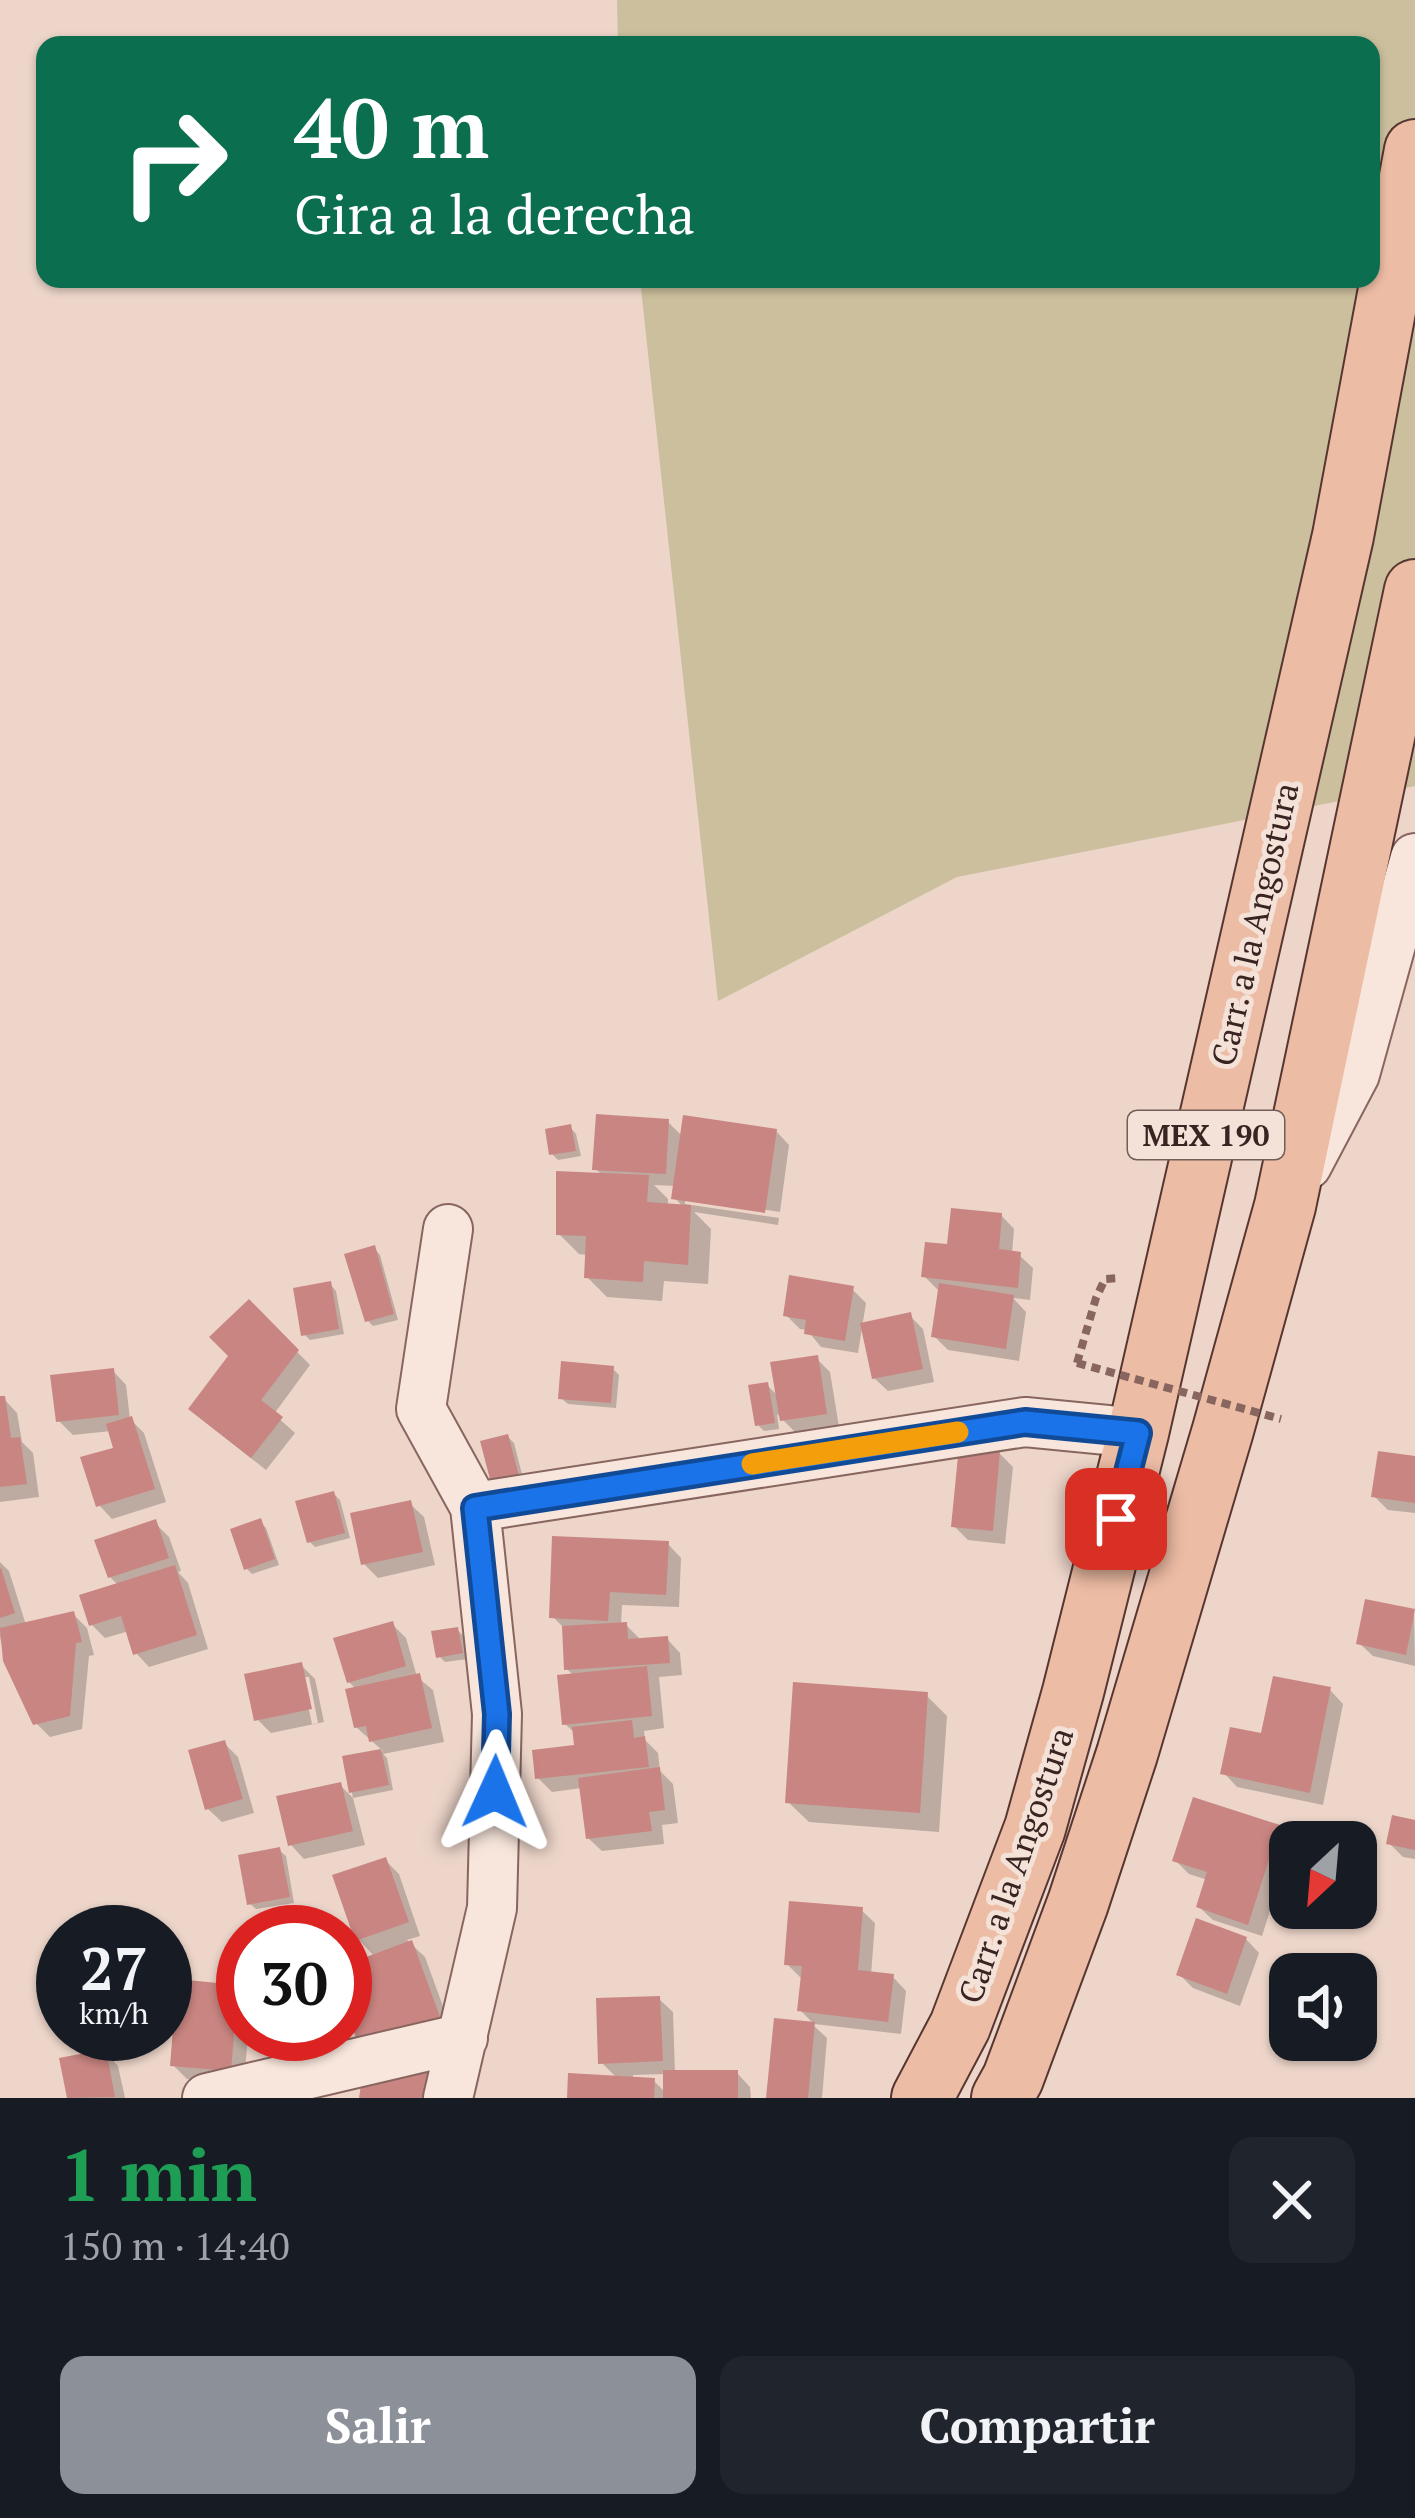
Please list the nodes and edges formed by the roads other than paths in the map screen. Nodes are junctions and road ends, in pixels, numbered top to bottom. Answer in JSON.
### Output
{"nodes":[{"id":1,"x":1415,"y":150,"type":"edge"},
{"id":2,"x":1415,"y":590,"type":"edge"},
{"id":3,"x":1415,"y":858,"type":"edge"},
{"id":4,"x":1285,"y":1206,"type":"junction"},
{"id":5,"x":448,"y":1229,"type":"dead end"},
{"id":6,"x":1138,"y":1433,"type":"junction"},
{"id":7,"x":475,"y":1508,"type":"junction"},
{"id":8,"x":463,"y":2038,"type":"junction"},
{"id":9,"x":207,"y":2098,"type":"edge"},
{"id":10,"x":448,"y":2098,"type":"edge"},
{"id":11,"x":922,"y":2098,"type":"edge"},
{"id":12,"x":1002,"y":2098,"type":"edge"}],
"edges":[{"from":1,"to":6,"type":"main road","name":"Carr. a la Angostura","number":"MEX 190"},
{"from":2,"to":4,"type":"main road","name":"Carr. a la Angostura","number":"MEX 190"},
{"from":3,"to":4,"type":"street"},
{"from":4,"to":12,"type":"main road","name":"Carr. a la Angostura","number":"MEX 190"},
{"from":5,"to":7,"type":"street"},
{"from":6,"to":7,"type":"street"},
{"from":6,"to":11,"type":"main road","name":"Carr. a la Angostura","number":"MEX 190"},
{"from":7,"to":8,"type":"street"},
{"from":8,"to":9,"type":"street"},
{"from":8,"to":10,"type":"street"}]}
